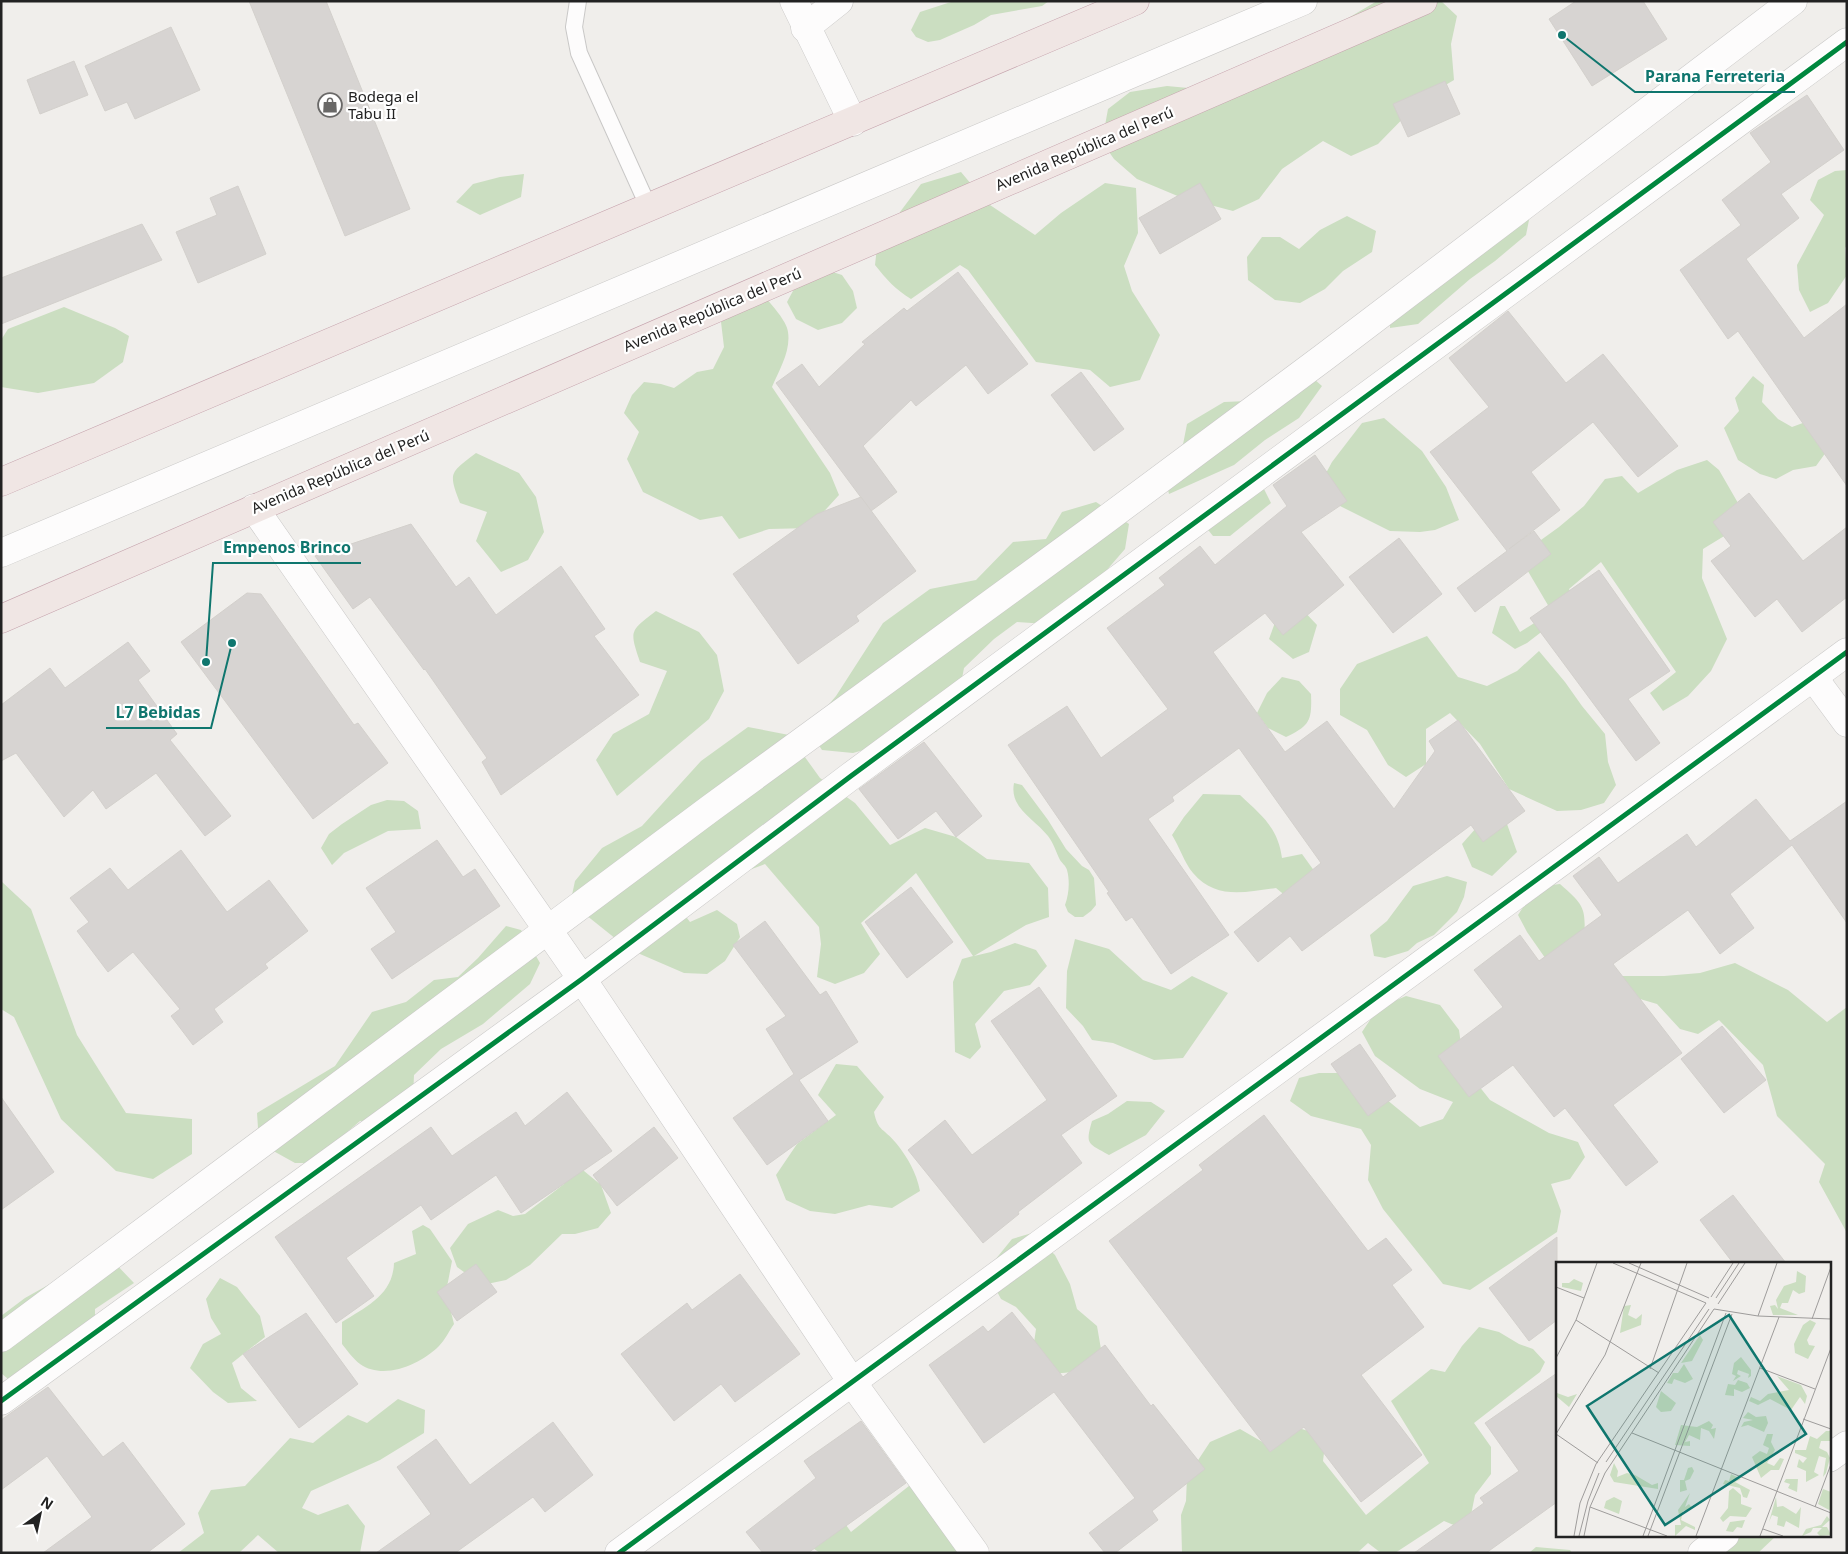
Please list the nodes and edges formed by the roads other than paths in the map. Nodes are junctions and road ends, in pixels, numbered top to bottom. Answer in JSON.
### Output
{"nodes":[{"id":1,"x":578,"y":1,"type":"edge"},
{"id":2,"x":794,"y":1,"type":"edge"},
{"id":3,"x":839,"y":1,"type":"edge"},
{"id":4,"x":1135,"y":1,"type":"edge"},
{"id":5,"x":1303,"y":1,"type":"edge"},
{"id":6,"x":1423,"y":1,"type":"edge"},
{"id":7,"x":1793,"y":1,"type":"edge"},
{"id":8,"x":806,"y":28,"type":"junction"},
{"id":9,"x":1847,"y":42,"type":"edge"},
{"id":10,"x":853,"y":122,"type":"junction"},
{"id":11,"x":649,"y":208,"type":"junction"},
{"id":12,"x":1,"y":482,"type":"edge"},
{"id":13,"x":254,"y":508,"type":"junction"},
{"id":14,"x":1,"y":553,"type":"edge"},
{"id":15,"x":1,"y":619,"type":"edge"},
{"id":16,"x":1847,"y":652,"type":"edge"},
{"id":17,"x":1813,"y":677,"type":"junction"},
{"id":18,"x":1847,"y":723,"type":"edge"},
{"id":19,"x":548,"y":930,"type":"junction"},
{"id":20,"x":582,"y":978,"type":"junction"},
{"id":21,"x":1,"y":1338,"type":"edge"},
{"id":22,"x":852,"y":1382,"type":"junction"},
{"id":23,"x":1,"y":1401,"type":"edge"},
{"id":24,"x":1847,"y":1445,"type":"edge"},
{"id":25,"x":1830,"y":1457,"type":"edge"},
{"id":26,"x":1725,"y":1536,"type":"edge"},
{"id":27,"x":619,"y":1553,"type":"edge"},
{"id":28,"x":975,"y":1553,"type":"edge"},
{"id":29,"x":1702,"y":1553,"type":"edge"}],
"edges":[{"from":1,"to":11,"type":"lane"},
{"from":2,"to":8,"type":"street"},
{"from":3,"to":8,"type":"street"},
{"from":4,"to":10,"type":"highway"},
{"from":5,"to":14,"type":"street"},
{"from":6,"to":13,"type":"highway","name":"Avenida República del Perú"},
{"from":7,"to":19,"type":"street"},
{"from":8,"to":10,"type":"street"},
{"from":9,"to":20,"type":"street"},
{"from":10,"to":11,"type":"highway"},
{"from":11,"to":12,"type":"highway"},
{"from":13,"to":15,"type":"highway","name":"Avenida República del Perú"},
{"from":13,"to":19,"type":"street"},
{"from":16,"to":17,"type":"street"},
{"from":17,"to":18,"type":"street"},
{"from":17,"to":22,"type":"street"},
{"from":19,"to":20,"type":"street"},
{"from":19,"to":21,"type":"street"},
{"from":20,"to":22,"type":"street"},
{"from":20,"to":23,"type":"street"},
{"from":22,"to":27,"type":"street"},
{"from":22,"to":28,"type":"street"},
{"from":24,"to":25,"type":"street"},
{"from":26,"to":29,"type":"street"}]}
